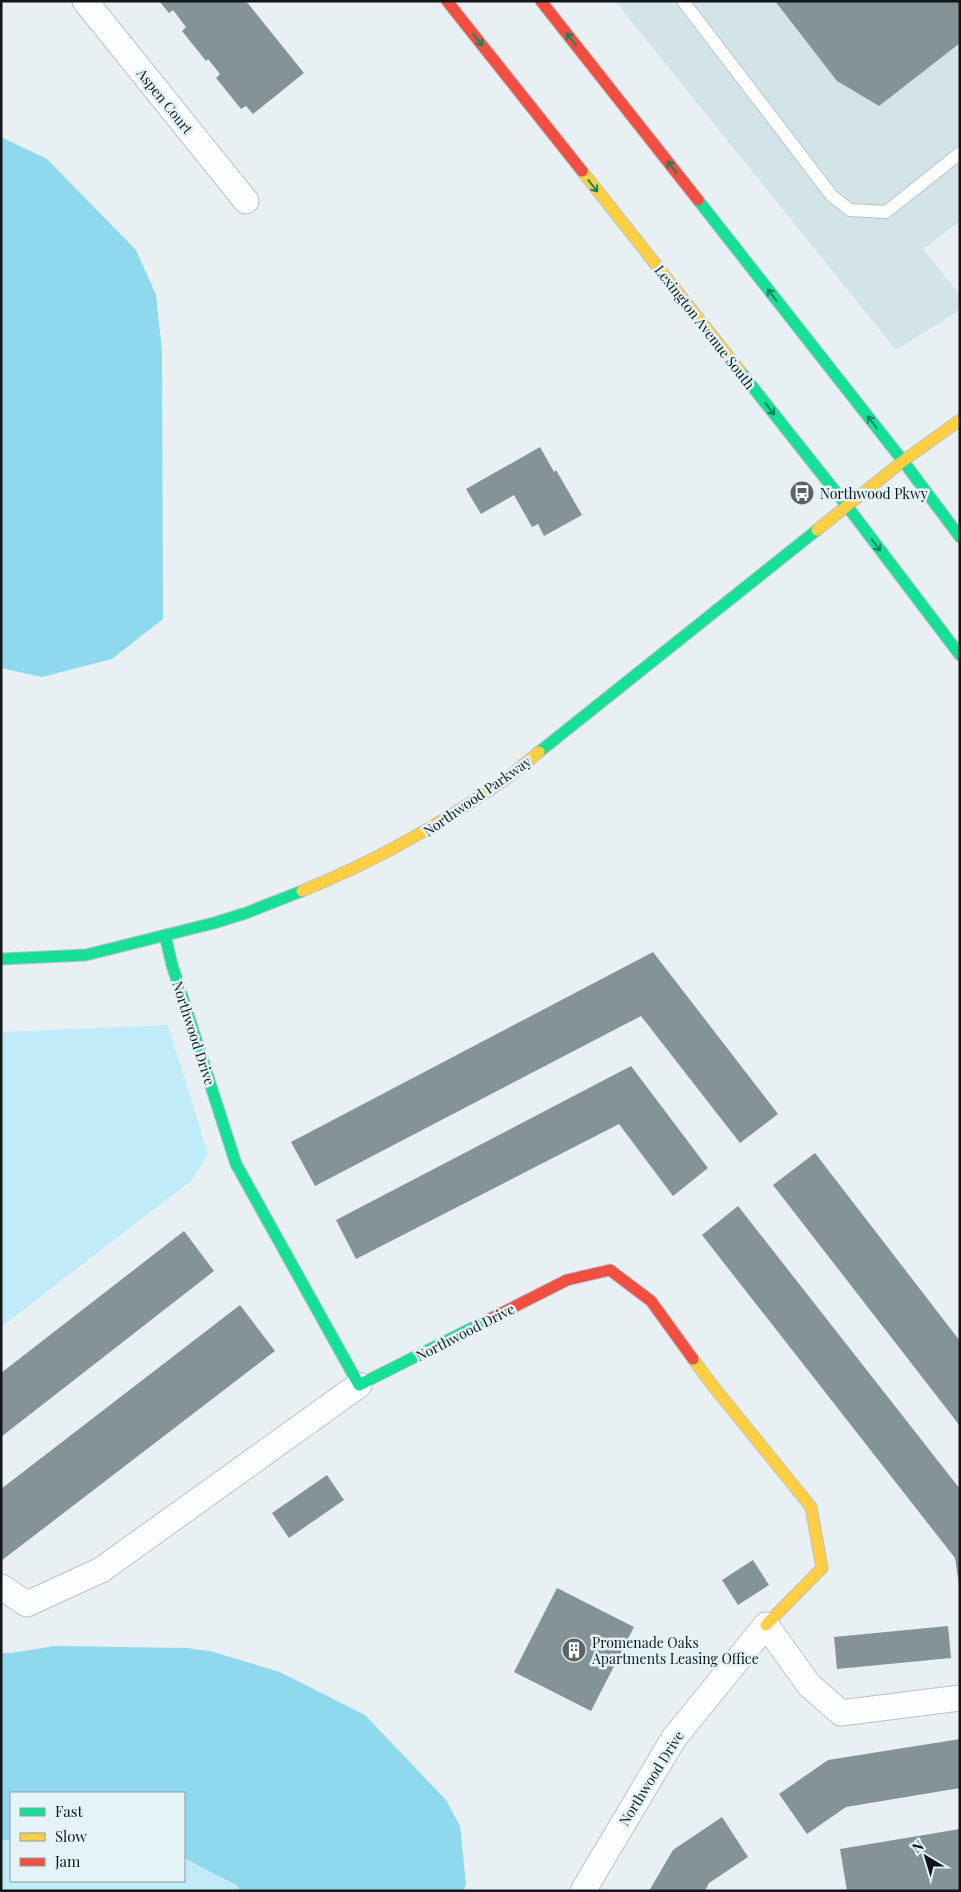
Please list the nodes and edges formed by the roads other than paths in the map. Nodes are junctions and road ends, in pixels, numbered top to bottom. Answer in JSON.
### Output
{"nodes":[{"id":1,"x":85,"y":1,"type":"edge"},
{"id":2,"x":448,"y":1,"type":"edge"},
{"id":3,"x":541,"y":1,"type":"edge"},
{"id":4,"x":682,"y":1,"type":"edge"},
{"id":5,"x":960,"y":153,"type":"edge"},
{"id":6,"x":246,"y":201,"type":"dead end"},
{"id":7,"x":960,"y":420,"type":"edge"},
{"id":8,"x":903,"y":461,"type":"junction"},
{"id":9,"x":847,"y":506,"type":"junction"},
{"id":10,"x":960,"y":537,"type":"edge"},
{"id":11,"x":960,"y":655,"type":"edge"},
{"id":12,"x":165,"y":935,"type":"junction"},
{"id":13,"x":1,"y":959,"type":"edge"},
{"id":14,"x":359,"y":1386,"type":"junction"},
{"id":15,"x":1,"y":1588,"type":"edge"},
{"id":16,"x":766,"y":1624,"type":"junction"},
{"id":17,"x":960,"y":1698,"type":"edge"},
{"id":18,"x":583,"y":1891,"type":"edge"}],
"edges":[{"from":1,"to":6,"type":"street","name":"Aspen Court"},
{"from":2,"to":9,"type":"street","name":"Lexington Avenue South","one_way":true},
{"from":8,"to":3,"type":"street","one_way":true},
{"from":4,"to":5,"type":"lane"},
{"from":7,"to":8,"type":"street","name":"Northwood Parkway"},
{"from":8,"to":9,"type":"street","name":"Northwood Parkway"},
{"from":8,"to":10,"type":"street"},
{"from":9,"to":11,"type":"street","name":"Lexington Avenue South","one_way":true},
{"from":9,"to":12,"type":"street","name":"Northwood Parkway"},
{"from":12,"to":13,"type":"street","name":"Northwood Parkway"},
{"from":12,"to":14,"type":"street","name":"Northwood Drive"},
{"from":14,"to":15,"type":"street"},
{"from":14,"to":16,"type":"street","name":"Northwood Drive"},
{"from":16,"to":17,"type":"street"},
{"from":16,"to":18,"type":"street","name":"Northwood Drive"}]}
